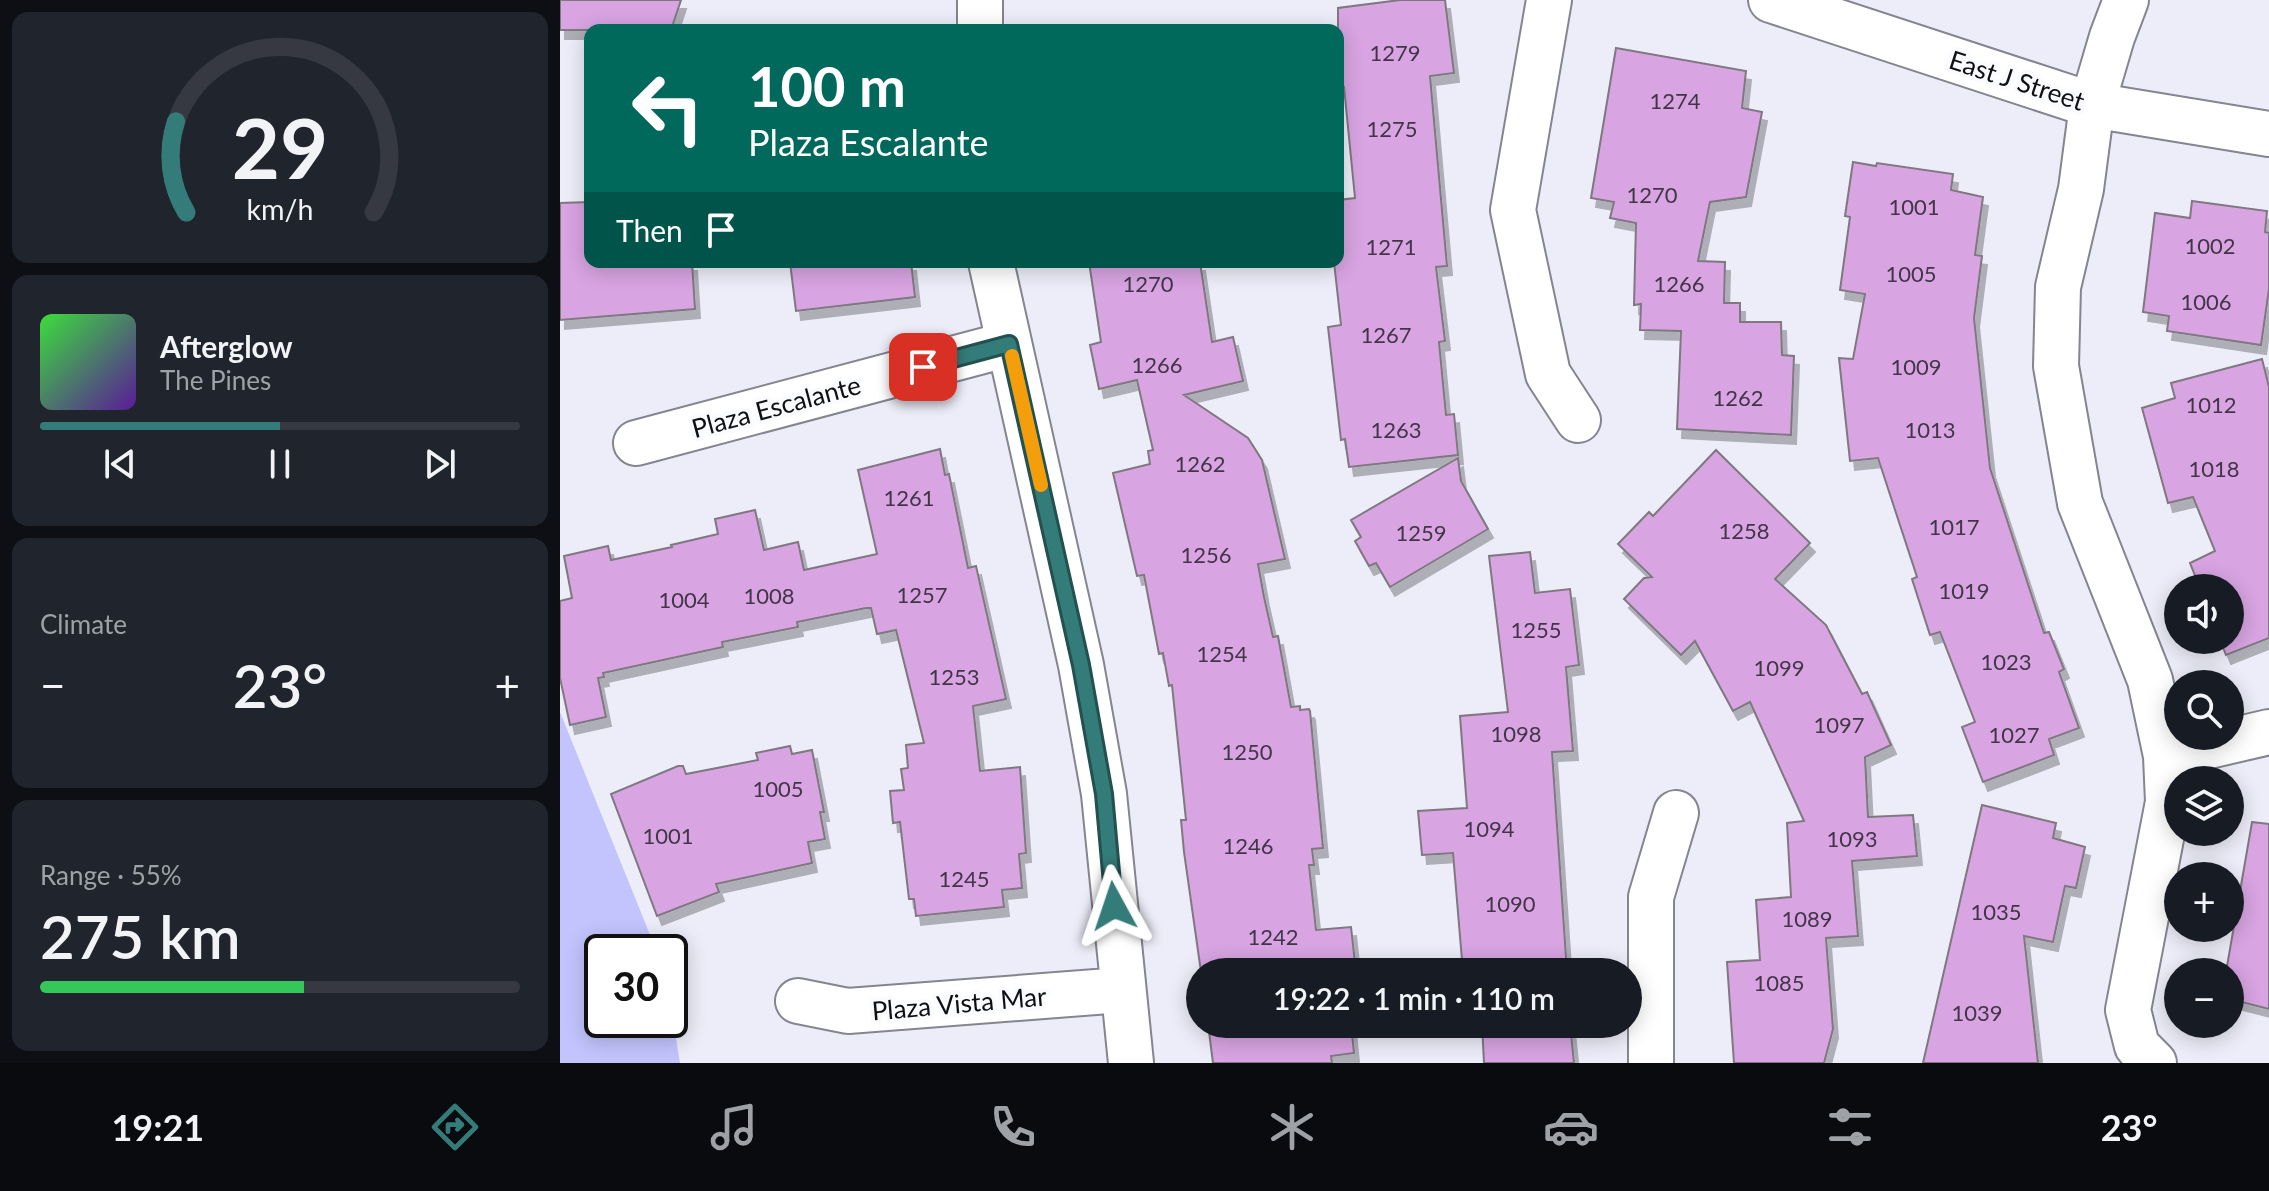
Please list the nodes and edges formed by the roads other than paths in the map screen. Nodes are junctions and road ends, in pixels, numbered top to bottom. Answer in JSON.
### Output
{"nodes":[{"id":1,"x":980,"y":0,"type":"edge"},
{"id":2,"x":1549,"y":0,"type":"edge"},
{"id":3,"x":1771,"y":0,"type":"edge"},
{"id":4,"x":2126,"y":0,"type":"edge"},
{"id":5,"x":980,"y":24,"type":"edge"},
{"id":6,"x":2092,"y":105,"type":"junction"},
{"id":7,"x":2269,"y":134,"type":"edge"},
{"id":8,"x":992,"y":268,"type":"edge"},
{"id":9,"x":1009,"y":344,"type":"junction"},
{"id":10,"x":1578,"y":420,"type":"dead end"},
{"id":11,"x":636,"y":443,"type":"dead end"},
{"id":12,"x":2269,"y":732,"type":"edge"},
{"id":13,"x":2166,"y":756,"type":"junction"},
{"id":14,"x":1676,"y":813,"type":"dead end"},
{"id":15,"x":1122,"y":990,"type":"junction"},
{"id":16,"x":798,"y":1001,"type":"dead end"},
{"id":17,"x":1131,"y":1063,"type":"edge"},
{"id":18,"x":1651,"y":1063,"type":"edge"},
{"id":19,"x":2154,"y":1063,"type":"edge"}],
"edges":[{"from":1,"to":5,"type":"street"},
{"from":2,"to":10,"type":"street"},
{"from":3,"to":6,"type":"street","name":"East J Street"},
{"from":4,"to":6,"type":"street"},
{"from":6,"to":7,"type":"street","name":"East J Street"},
{"from":6,"to":13,"type":"street"},
{"from":8,"to":9,"type":"street"},
{"from":9,"to":11,"type":"street","name":"Plaza Escalante"},
{"from":9,"to":15,"type":"street"},
{"from":12,"to":13,"type":"street"},
{"from":13,"to":19,"type":"street"},
{"from":14,"to":18,"type":"street"},
{"from":15,"to":16,"type":"street","name":"Plaza Vista Mar"},
{"from":15,"to":17,"type":"street"}]}
